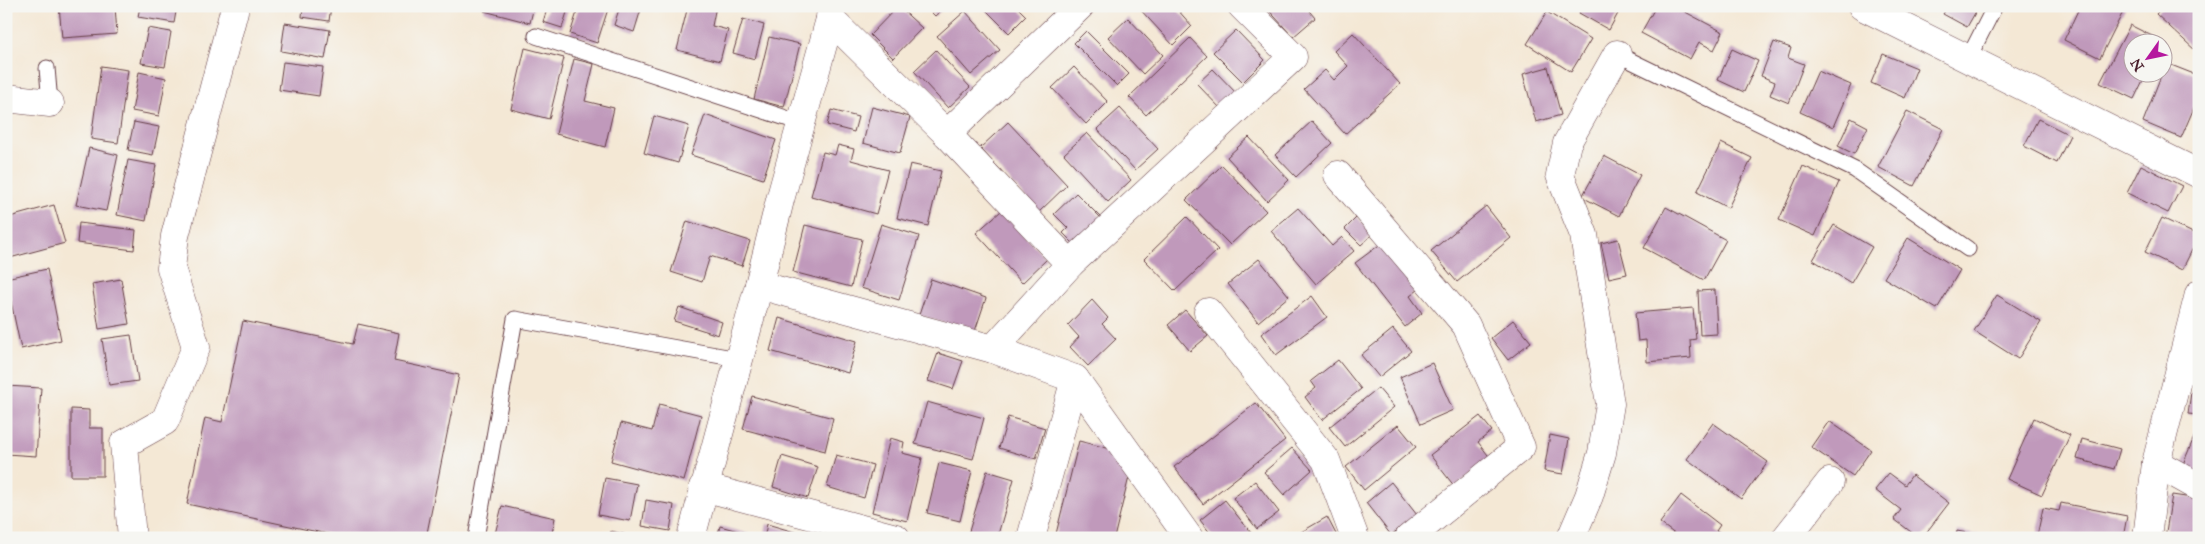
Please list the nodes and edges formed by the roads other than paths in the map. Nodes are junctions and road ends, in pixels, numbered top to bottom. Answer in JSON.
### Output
{"nodes":[{"id":1,"x":1080,"y":6,"type":"edge"},
{"id":2,"x":1242,"y":6,"type":"edge"},
{"id":3,"x":1862,"y":6,"type":"edge"},
{"id":4,"x":1995,"y":6,"type":"edge"},
{"id":5,"x":234,"y":11,"type":"dead end"},
{"id":6,"x":831,"y":13,"type":"edge"},
{"id":7,"x":536,"y":36,"type":"dead end"},
{"id":8,"x":1616,"y":54,"type":"joint"},
{"id":9,"x":1968,"y":59,"type":"junction"},
{"id":10,"x":47,"y":68,"type":"dead end"},
{"id":11,"x":6,"y":98,"type":"edge"},
{"id":12,"x":50,"y":103,"type":"joint"},
{"id":13,"x":801,"y":122,"type":"junction"},
{"id":14,"x":947,"y":134,"type":"junction"},
{"id":15,"x":2199,"y":174,"type":"edge"},
{"id":16,"x":1338,"y":175,"type":"dead end"},
{"id":17,"x":1968,"y":249,"type":"dead end"},
{"id":18,"x":1070,"y":264,"type":"junction"},
{"id":19,"x":759,"y":285,"type":"junction"},
{"id":20,"x":2199,"y":294,"type":"edge"},
{"id":21,"x":1208,"y":312,"type":"dead end"},
{"id":22,"x":993,"y":349,"type":"junction"},
{"id":23,"x":738,"y":359,"type":"junction"},
{"id":24,"x":1075,"y":379,"type":"junction"},
{"id":25,"x":2156,"y":463,"type":"junction"},
{"id":26,"x":1830,"y":482,"type":"dead end"},
{"id":27,"x":2199,"y":486,"type":"edge"},
{"id":28,"x":704,"y":487,"type":"junction"},
{"id":29,"x":132,"y":538,"type":"edge"},
{"id":30,"x":476,"y":538,"type":"edge"},
{"id":31,"x":691,"y":538,"type":"edge"},
{"id":32,"x":896,"y":538,"type":"edge"},
{"id":33,"x":1031,"y":538,"type":"edge"},
{"id":34,"x":1189,"y":538,"type":"edge"},
{"id":35,"x":1355,"y":538,"type":"edge"},
{"id":36,"x":1409,"y":538,"type":"edge"},
{"id":37,"x":1571,"y":538,"type":"edge"},
{"id":38,"x":1786,"y":538,"type":"edge"},
{"id":39,"x":2147,"y":538,"type":"edge"}],
"edges":[{"from":1,"to":14,"type":"street"},
{"from":2,"to":18,"type":"street"},
{"from":3,"to":9,"type":"street"},
{"from":4,"to":9,"type":"lane"},
{"from":5,"to":29,"type":"street"},
{"from":6,"to":13,"type":"street"},
{"from":6,"to":14,"type":"street"},
{"from":7,"to":13,"type":"lane"},
{"from":8,"to":17,"type":"lane"},
{"from":8,"to":37,"type":"street"},
{"from":9,"to":15,"type":"street"},
{"from":10,"to":12,"type":"lane"},
{"from":11,"to":12,"type":"street"},
{"from":13,"to":19,"type":"street"},
{"from":14,"to":18,"type":"street"},
{"from":16,"to":36,"type":"street"},
{"from":18,"to":22,"type":"street"},
{"from":19,"to":22,"type":"street"},
{"from":19,"to":23,"type":"street"},
{"from":20,"to":25,"type":"street"},
{"from":21,"to":35,"type":"street"},
{"from":22,"to":24,"type":"street"},
{"from":23,"to":28,"type":"street"},
{"from":23,"to":30,"type":"lane"},
{"from":24,"to":33,"type":"street"},
{"from":24,"to":34,"type":"street"},
{"from":25,"to":27,"type":"street"},
{"from":25,"to":39,"type":"street"},
{"from":26,"to":38,"type":"street"},
{"from":28,"to":31,"type":"street"},
{"from":28,"to":32,"type":"street"}]}
